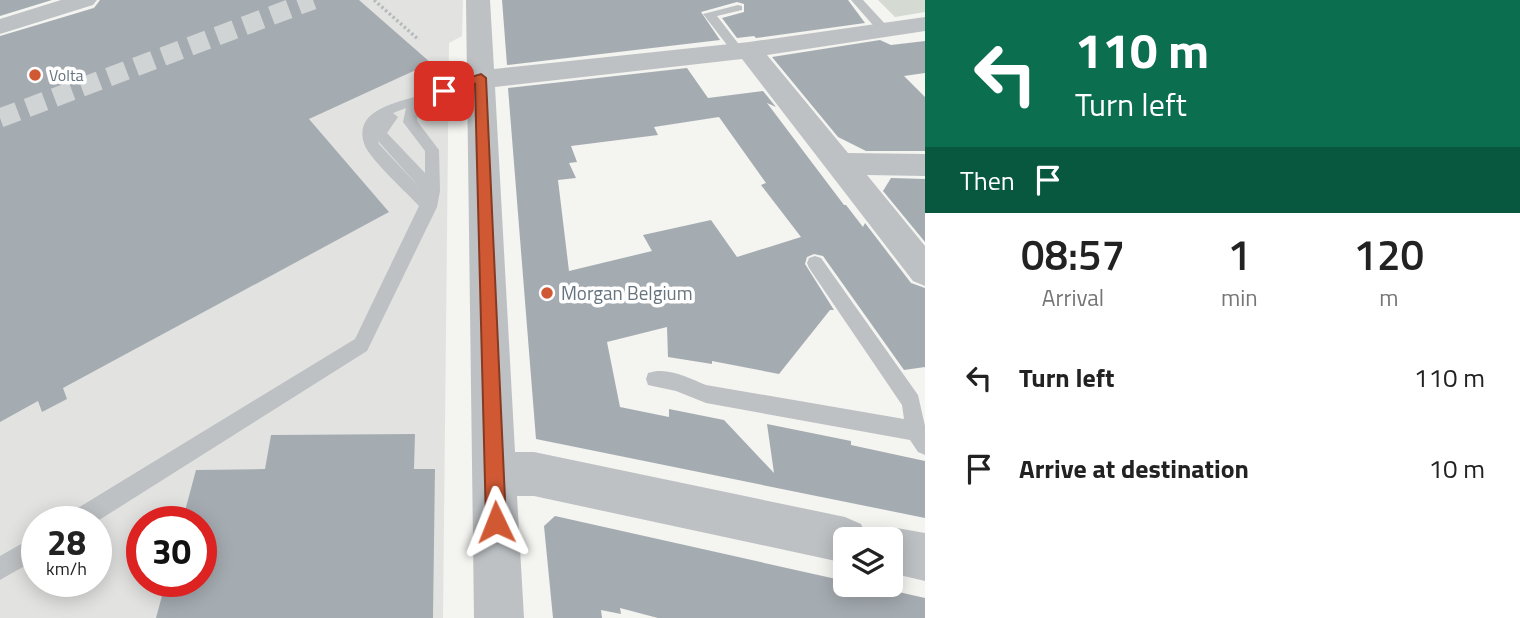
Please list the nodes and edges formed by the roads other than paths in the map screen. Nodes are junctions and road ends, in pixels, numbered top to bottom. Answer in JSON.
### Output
{"nodes":[{"id":1,"x":85,"y":0,"type":"edge"},
{"id":2,"x":478,"y":0,"type":"edge"},
{"id":3,"x":857,"y":0,"type":"edge"},
{"id":4,"x":738,"y":8,"type":"dead end"},
{"id":5,"x":925,"y":24,"type":"edge"},
{"id":6,"x":0,"y":27,"type":"edge"},
{"id":7,"x":883,"y":29,"type":"junction"},
{"id":8,"x":743,"y":50,"type":"junction"},
{"id":9,"x":481,"y":78,"type":"junction"},
{"id":10,"x":418,"y":103,"type":"junction"},
{"id":11,"x":841,"y":164,"type":"junction"},
{"id":12,"x":925,"y":165,"type":"edge"},
{"id":13,"x":430,"y":199,"type":"junction"},
{"id":14,"x":815,"y":263,"type":"dead end"},
{"id":15,"x":925,"y":271,"type":"edge"},
{"id":16,"x":655,"y":379,"type":"dead end"},
{"id":17,"x":921,"y":438,"type":"edge"},
{"id":18,"x":494,"y":474,"type":"junction"},
{"id":19,"x":102,"y":506,"type":"edge"},
{"id":20,"x":833,"y":537,"type":"edge"},
{"id":21,"x":903,"y":552,"type":"edge"},
{"id":22,"x":21,"y":556,"type":"edge"},
{"id":23,"x":925,"y":557,"type":"edge"},
{"id":24,"x":0,"y":569,"type":"edge"},
{"id":25,"x":499,"y":618,"type":"edge"}],
"edges":[{"from":1,"to":6,"type":"street"},
{"from":2,"to":9,"type":"street"},
{"from":3,"to":7,"type":"lane"},
{"from":4,"to":8,"type":"lane"},
{"from":5,"to":7,"type":"street"},
{"from":7,"to":8,"type":"street"},
{"from":8,"to":9,"type":"street"},
{"from":8,"to":11,"type":"street"},
{"from":9,"to":10,"type":"lane"},
{"from":9,"to":18,"type":"street"},
{"from":10,"to":13,"type":"lane"},
{"from":10,"to":13,"type":"lane"},
{"from":11,"to":12,"type":"street"},
{"from":11,"to":15,"type":"street"},
{"from":13,"to":19,"type":"lane"},
{"from":14,"to":17,"type":"lane"},
{"from":16,"to":17,"type":"lane"},
{"from":18,"to":20,"type":"street"},
{"from":18,"to":25,"type":"street"},
{"from":21,"to":23,"type":"street"},
{"from":22,"to":24,"type":"lane"}]}
